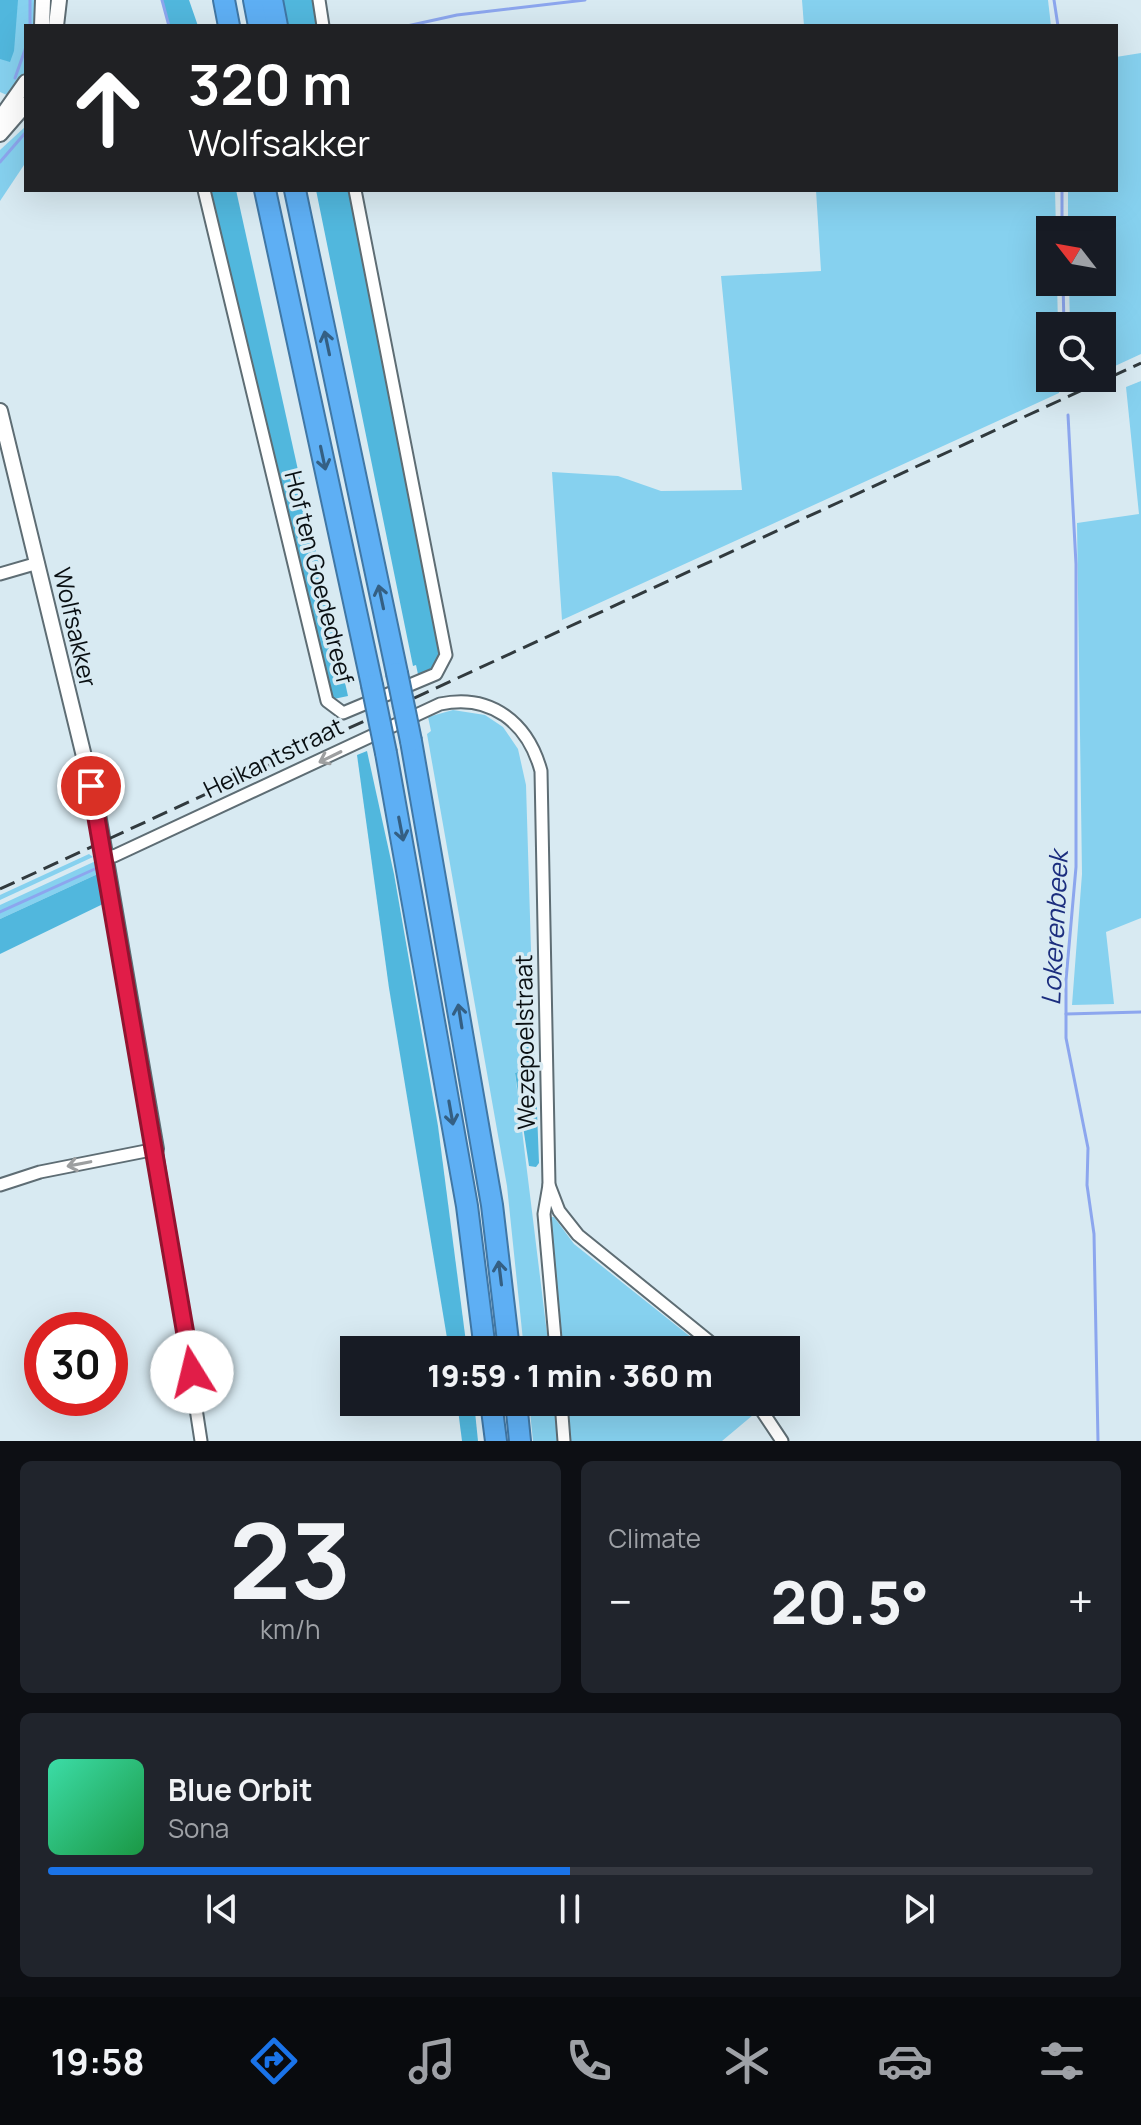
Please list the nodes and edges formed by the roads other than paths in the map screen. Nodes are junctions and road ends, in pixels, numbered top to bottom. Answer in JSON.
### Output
{"nodes":[{"id":1,"x":43,"y":0,"type":"edge"},
{"id":2,"x":59,"y":0,"type":"edge"},
{"id":3,"x":224,"y":0,"type":"edge"},
{"id":4,"x":254,"y":0,"type":"edge"},
{"id":5,"x":272,"y":0,"type":"edge"},
{"id":6,"x":319,"y":0,"type":"edge"},
{"id":7,"x":42,"y":24,"type":"edge"},
{"id":8,"x":56,"y":24,"type":"edge"},
{"id":9,"x":229,"y":24,"type":"edge"},
{"id":10,"x":259,"y":24,"type":"edge"},
{"id":11,"x":277,"y":24,"type":"edge"},
{"id":12,"x":323,"y":24,"type":"edge"},
{"id":13,"x":24,"y":85,"type":"edge"},
{"id":14,"x":24,"y":106,"type":"edge"},
{"id":15,"x":0,"y":119,"type":"edge"},
{"id":16,"x":0,"y":134,"type":"edge"},
{"id":17,"x":204,"y":192,"type":"edge"},
{"id":18,"x":265,"y":192,"type":"edge"},
{"id":19,"x":355,"y":192,"type":"edge"},
{"id":20,"x":298,"y":196,"type":"edge"},
{"id":21,"x":0,"y":411,"type":"edge"},
{"id":22,"x":38,"y":563,"type":"junction"},
{"id":23,"x":0,"y":574,"type":"edge"},
{"id":24,"x":457,"y":701,"type":"joint"},
{"id":25,"x":104,"y":855,"type":"junction"},
{"id":26,"x":156,"y":1149,"type":"junction"},
{"id":27,"x":0,"y":1185,"type":"edge"},
{"id":28,"x":549,"y":1185,"type":"junction"},
{"id":29,"x":483,"y":1336,"type":"edge"},
{"id":30,"x":507,"y":1336,"type":"edge"},
{"id":31,"x":555,"y":1336,"type":"edge"},
{"id":32,"x":703,"y":1336,"type":"edge"},
{"id":33,"x":493,"y":1416,"type":"edge"},
{"id":34,"x":517,"y":1416,"type":"edge"},
{"id":35,"x":562,"y":1416,"type":"edge"},
{"id":36,"x":765,"y":1416,"type":"edge"},
{"id":37,"x":201,"y":1441,"type":"edge"},
{"id":38,"x":496,"y":1441,"type":"edge"},
{"id":39,"x":520,"y":1441,"type":"edge"},
{"id":40,"x":564,"y":1441,"type":"edge"},
{"id":41,"x":782,"y":1441,"type":"edge"}],
"edges":[{"from":1,"to":7,"type":"street"},
{"from":2,"to":8,"type":"street"},
{"from":3,"to":9,"type":"highway"},
{"from":4,"to":10,"type":"highway"},
{"from":5,"to":11,"type":"highway"},
{"from":6,"to":12,"type":"street"},
{"from":13,"to":15,"type":"street"},
{"from":14,"to":16,"type":"street"},
{"from":17,"to":19,"type":"street","name":"Hof ten Goededreef"},
{"from":18,"to":29,"type":"highway","one_way":true,"bridge":true},
{"from":30,"to":20,"type":"highway","one_way":true,"bridge":true},
{"from":21,"to":22,"type":"street","name":"Wolfsakker"},
{"from":22,"to":23,"type":"street"},
{"from":22,"to":25,"type":"street","name":"Wolfsakker"},
{"from":24,"to":25,"type":"street","name":"Heikantstraat","one_way":true},
{"from":24,"to":28,"type":"street","name":"Wezepoelstraat"},
{"from":25,"to":26,"type":"street","name":"Wolfsakker"},
{"from":26,"to":27,"type":"street","one_way":true},
{"from":26,"to":37,"type":"street"},
{"from":28,"to":31,"type":"street"},
{"from":28,"to":32,"type":"street","name":"Wezepoelstraat"},
{"from":33,"to":38,"type":"highway"},
{"from":34,"to":39,"type":"highway"},
{"from":35,"to":40,"type":"street"},
{"from":36,"to":41,"type":"street"}]}
